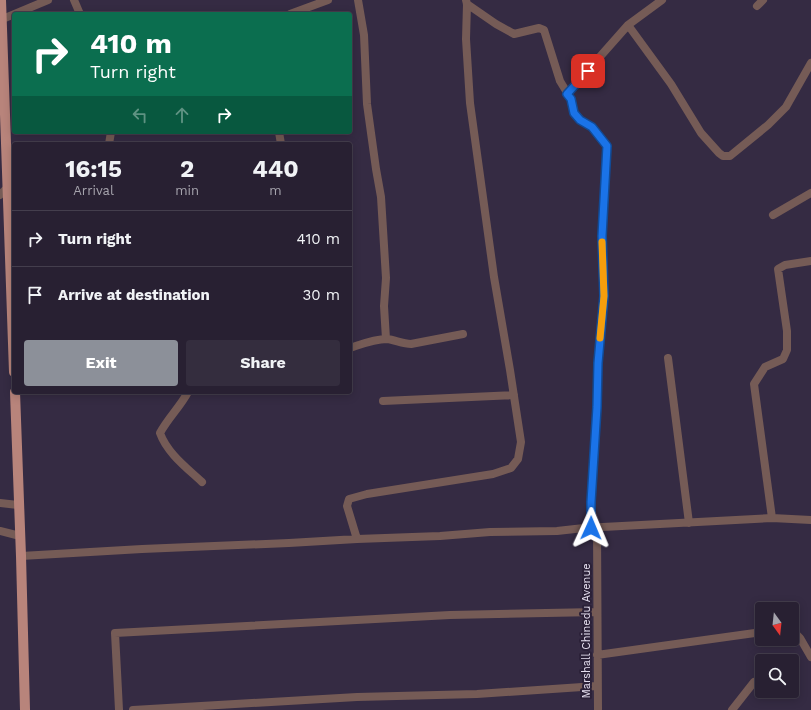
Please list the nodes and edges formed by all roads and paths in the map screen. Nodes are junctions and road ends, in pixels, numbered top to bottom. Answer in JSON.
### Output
{"nodes":[{"id":1,"x":1,"y":0,"type":"edge"},
{"id":2,"x":48,"y":0,"type":"edge"},
{"id":3,"x":74,"y":0,"type":"edge"},
{"id":4,"x":328,"y":0,"type":"edge"},
{"id":5,"x":358,"y":0,"type":"edge"},
{"id":6,"x":662,"y":0,"type":"edge"},
{"id":7,"x":763,"y":0,"type":"edge"},
{"id":8,"x":467,"y":2,"type":"edge"},
{"id":9,"x":757,"y":6,"type":"dead end"},
{"id":10,"x":18,"y":12,"type":"edge"},
{"id":11,"x":79,"y":12,"type":"edge"},
{"id":12,"x":295,"y":12,"type":"edge"},
{"id":13,"x":12,"y":15,"type":"edge"},
{"id":14,"x":1,"y":19,"type":"edge"},
{"id":15,"x":628,"y":25,"type":"junction"},
{"id":16,"x":811,"y":63,"type":"edge"},
{"id":17,"x":567,"y":94,"type":"junction"},
{"id":18,"x":4,"y":192,"type":"edge"},
{"id":19,"x":811,"y":194,"type":"edge"},
{"id":20,"x":773,"y":216,"type":"dead end"},
{"id":21,"x":12,"y":234,"type":"edge"},
{"id":22,"x":811,"y":261,"type":"edge"},
{"id":23,"x":463,"y":334,"type":"dead end"},
{"id":24,"x":386,"y":339,"type":"junction"},
{"id":25,"x":352,"y":347,"type":"edge"},
{"id":26,"x":668,"y":358,"type":"dead end"},
{"id":27,"x":15,"y":394,"type":"edge"},
{"id":28,"x":187,"y":394,"type":"edge"},
{"id":29,"x":514,"y":395,"type":"junction"},
{"id":30,"x":383,"y":401,"type":"dead end"},
{"id":31,"x":202,"y":482,"type":"dead end"},
{"id":32,"x":0,"y":503,"type":"edge"},
{"id":33,"x":18,"y":505,"type":"junction"},
{"id":34,"x":772,"y":518,"type":"junction"},
{"id":35,"x":811,"y":520,"type":"edge"},
{"id":36,"x":689,"y":523,"type":"junction"},
{"id":37,"x":594,"y":528,"type":"junction"},
{"id":38,"x":0,"y":531,"type":"edge"},
{"id":39,"x":20,"y":536,"type":"junction"},
{"id":40,"x":356,"y":539,"type":"junction"},
{"id":41,"x":21,"y":556,"type":"junction"},
{"id":42,"x":597,"y":612,"type":"junction"},
{"id":43,"x":755,"y":633,"type":"edge"},
{"id":44,"x":799,"y":637,"type":"edge"},
{"id":45,"x":597,"y":655,"type":"junction"},
{"id":46,"x":811,"y":658,"type":"edge"},
{"id":47,"x":754,"y":682,"type":"dead end"},
{"id":48,"x":597,"y":686,"type":"junction"},
{"id":49,"x":25,"y":710,"type":"edge"},
{"id":50,"x":119,"y":710,"type":"edge"},
{"id":51,"x":134,"y":710,"type":"edge"},
{"id":52,"x":598,"y":710,"type":"edge"},
{"id":53,"x":732,"y":710,"type":"edge"}],
"edges":[{"from":1,"to":14,"type":"main road"},
{"from":2,"to":10,"type":"street"},
{"from":3,"to":11,"type":"street"},
{"from":4,"to":12,"type":"street"},
{"from":5,"to":24,"type":"street"},
{"from":6,"to":15,"type":"street"},
{"from":7,"to":9,"type":"street"},
{"from":8,"to":17,"type":"street","name":"Marshall Chinedu Avenue"},
{"from":8,"to":29,"type":"street"},
{"from":13,"to":14,"type":"street"},
{"from":14,"to":18,"type":"main road"},
{"from":15,"to":16,"type":"street"},
{"from":15,"to":17,"type":"street"},
{"from":17,"to":37,"type":"street","name":"Marshall Chinedu Avenue"},
{"from":18,"to":21,"type":"main road"},
{"from":19,"to":20,"type":"street"},
{"from":22,"to":34,"type":"street"},
{"from":23,"to":24,"type":"street"},
{"from":24,"to":25,"type":"street"},
{"from":26,"to":36,"type":"street"},
{"from":27,"to":33,"type":"main road"},
{"from":28,"to":31,"type":"street"},
{"from":29,"to":30,"type":"street"},
{"from":29,"to":40,"type":"street"},
{"from":32,"to":33,"type":"street"},
{"from":33,"to":39,"type":"main road"},
{"from":34,"to":35,"type":"street"},
{"from":34,"to":36,"type":"street"},
{"from":36,"to":37,"type":"street"},
{"from":37,"to":40,"type":"street"},
{"from":37,"to":42,"type":"street","name":"Marshall Chinedu Avenue"},
{"from":38,"to":39,"type":"street"},
{"from":39,"to":41,"type":"main road"},
{"from":40,"to":41,"type":"street"},
{"from":41,"to":49,"type":"main road"},
{"from":42,"to":45,"type":"street","name":"Marshall Chinedu Avenue"},
{"from":42,"to":50,"type":"street"},
{"from":43,"to":45,"type":"street"},
{"from":44,"to":46,"type":"street"},
{"from":45,"to":48,"type":"street","name":"Marshall Chinedu Avenue"},
{"from":47,"to":53,"type":"street"},
{"from":48,"to":51,"type":"street"},
{"from":48,"to":52,"type":"street","name":"Marshall Chinedu Avenue"}]}
